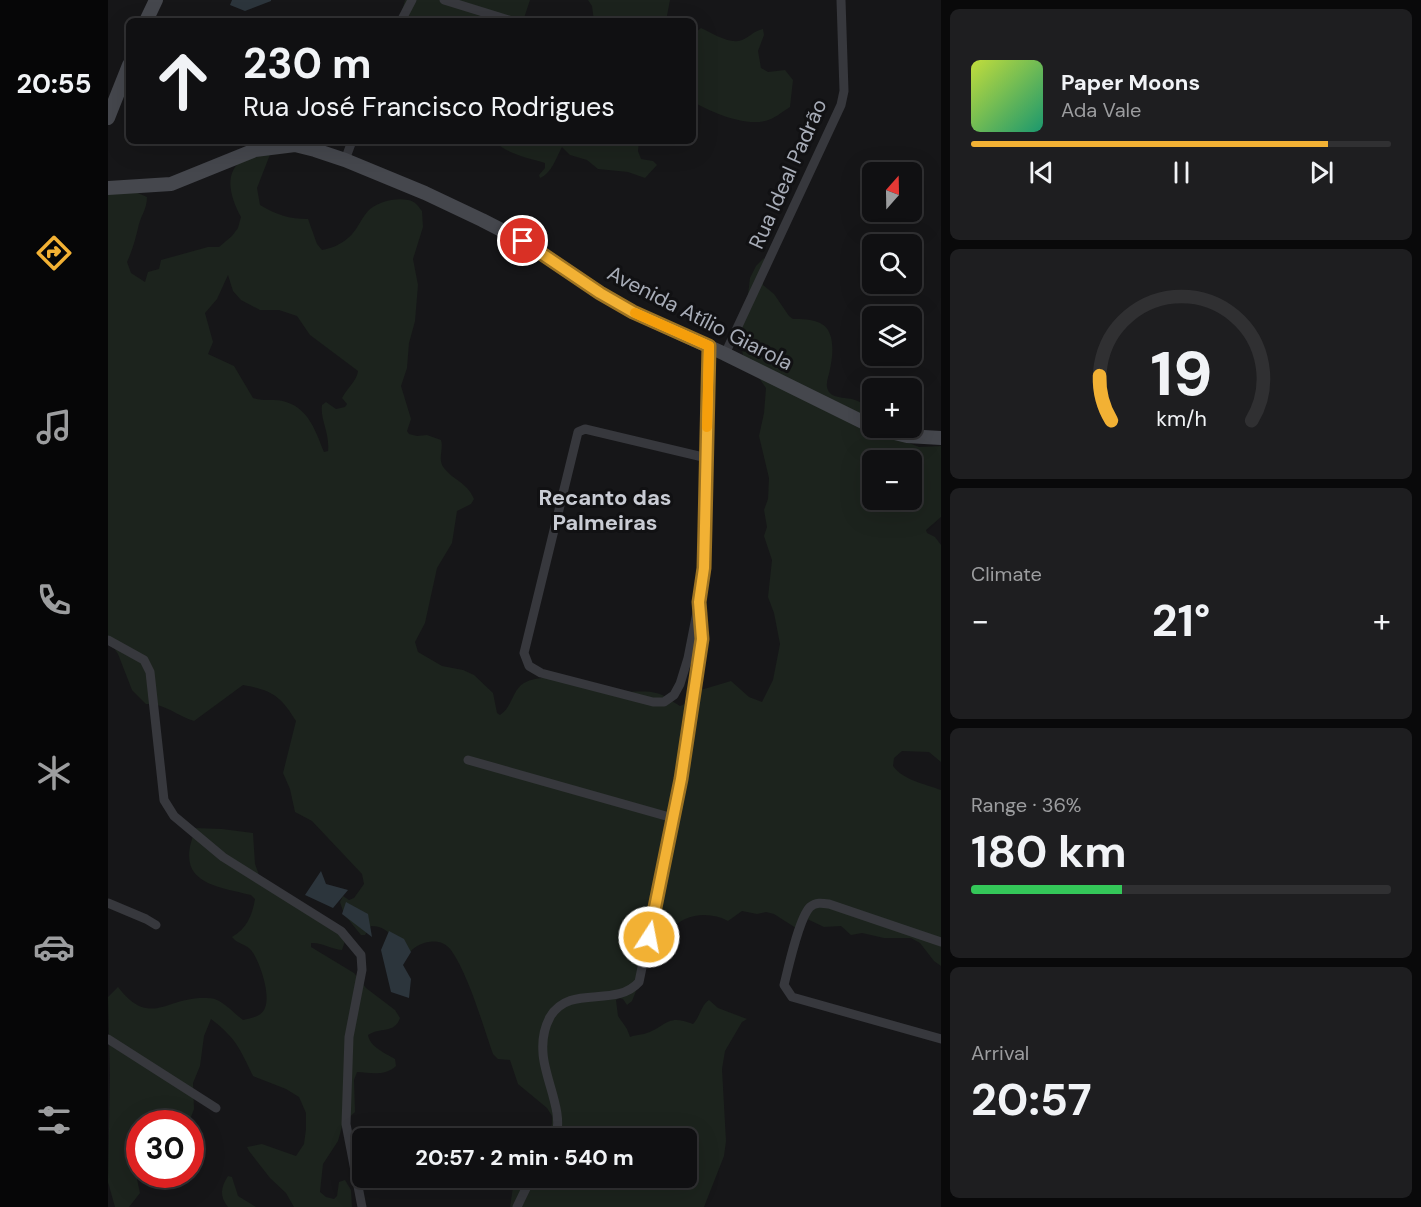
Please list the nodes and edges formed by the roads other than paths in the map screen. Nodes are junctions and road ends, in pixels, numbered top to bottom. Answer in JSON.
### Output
{"nodes":[{"id":1,"x":156,"y":0,"type":"edge"},
{"id":2,"x":412,"y":0,"type":"edge"},
{"id":3,"x":444,"y":0,"type":"edge"},
{"id":4,"x":841,"y":0,"type":"edge"},
{"id":5,"x":147,"y":18,"type":"edge"},
{"id":6,"x":403,"y":18,"type":"edge"},
{"id":7,"x":502,"y":18,"type":"edge"},
{"id":8,"x":126,"y":73,"type":"edge"},
{"id":9,"x":108,"y":118,"type":"edge"},
{"id":10,"x":351,"y":144,"type":"edge"},
{"id":11,"x":345,"y":160,"type":"junction"},
{"id":12,"x":108,"y":189,"type":"edge"},
{"id":13,"x":709,"y":346,"type":"junction"},
{"id":14,"x":725,"y":354,"type":"junction"},
{"id":15,"x":862,"y":422,"type":"edge"},
{"id":16,"x":922,"y":437,"type":"edge"},
{"id":17,"x":941,"y":438,"type":"edge"},
{"id":18,"x":707,"y":458,"type":"junction"},
{"id":19,"x":699,"y":602,"type":"junction"},
{"id":20,"x":108,"y":640,"type":"edge"},
{"id":21,"x":468,"y":760,"type":"dead end"},
{"id":22,"x":673,"y":818,"type":"junction"},
{"id":23,"x":108,"y":903,"type":"edge"},
{"id":24,"x":156,"y":925,"type":"dead end"},
{"id":25,"x":941,"y":942,"type":"edge"},
{"id":26,"x":108,"y":1039,"type":"edge"},
{"id":27,"x":941,"y":1039,"type":"edge"},
{"id":28,"x":216,"y":1108,"type":"dead end"},
{"id":29,"x":556,"y":1128,"type":"edge"},
{"id":30,"x":526,"y":1188,"type":"edge"},
{"id":31,"x":362,"y":1207,"type":"edge"},
{"id":32,"x":517,"y":1207,"type":"edge"}],
"edges":[{"from":1,"to":5,"type":"street"},
{"from":2,"to":6,"type":"street"},
{"from":3,"to":7,"type":"street"},
{"from":4,"to":14,"type":"street","name":"Rua Ideal Padrão"},
{"from":8,"to":9,"type":"street"},
{"from":10,"to":11,"type":"street"},
{"from":11,"to":12,"type":"street","name":"Avenida Atílio Giarola"},
{"from":11,"to":13,"type":"street","name":"Avenida Atílio Giarola"},
{"from":13,"to":14,"type":"street","name":"Avenida Atílio Giarola"},
{"from":13,"to":18,"type":"street"},
{"from":14,"to":15,"type":"street","name":"Avenida Atílio Giarola"},
{"from":16,"to":17,"type":"street","name":"Avenida Atílio Giarola"},
{"from":18,"to":19,"type":"street"},
{"from":18,"to":19,"type":"street"},
{"from":19,"to":22,"type":"street"},
{"from":20,"to":31,"type":"street"},
{"from":21,"to":22,"type":"street"},
{"from":22,"to":29,"type":"street"},
{"from":23,"to":24,"type":"street"},
{"from":25,"to":27,"type":"street"},
{"from":26,"to":28,"type":"street"},
{"from":30,"to":32,"type":"street"}]}
